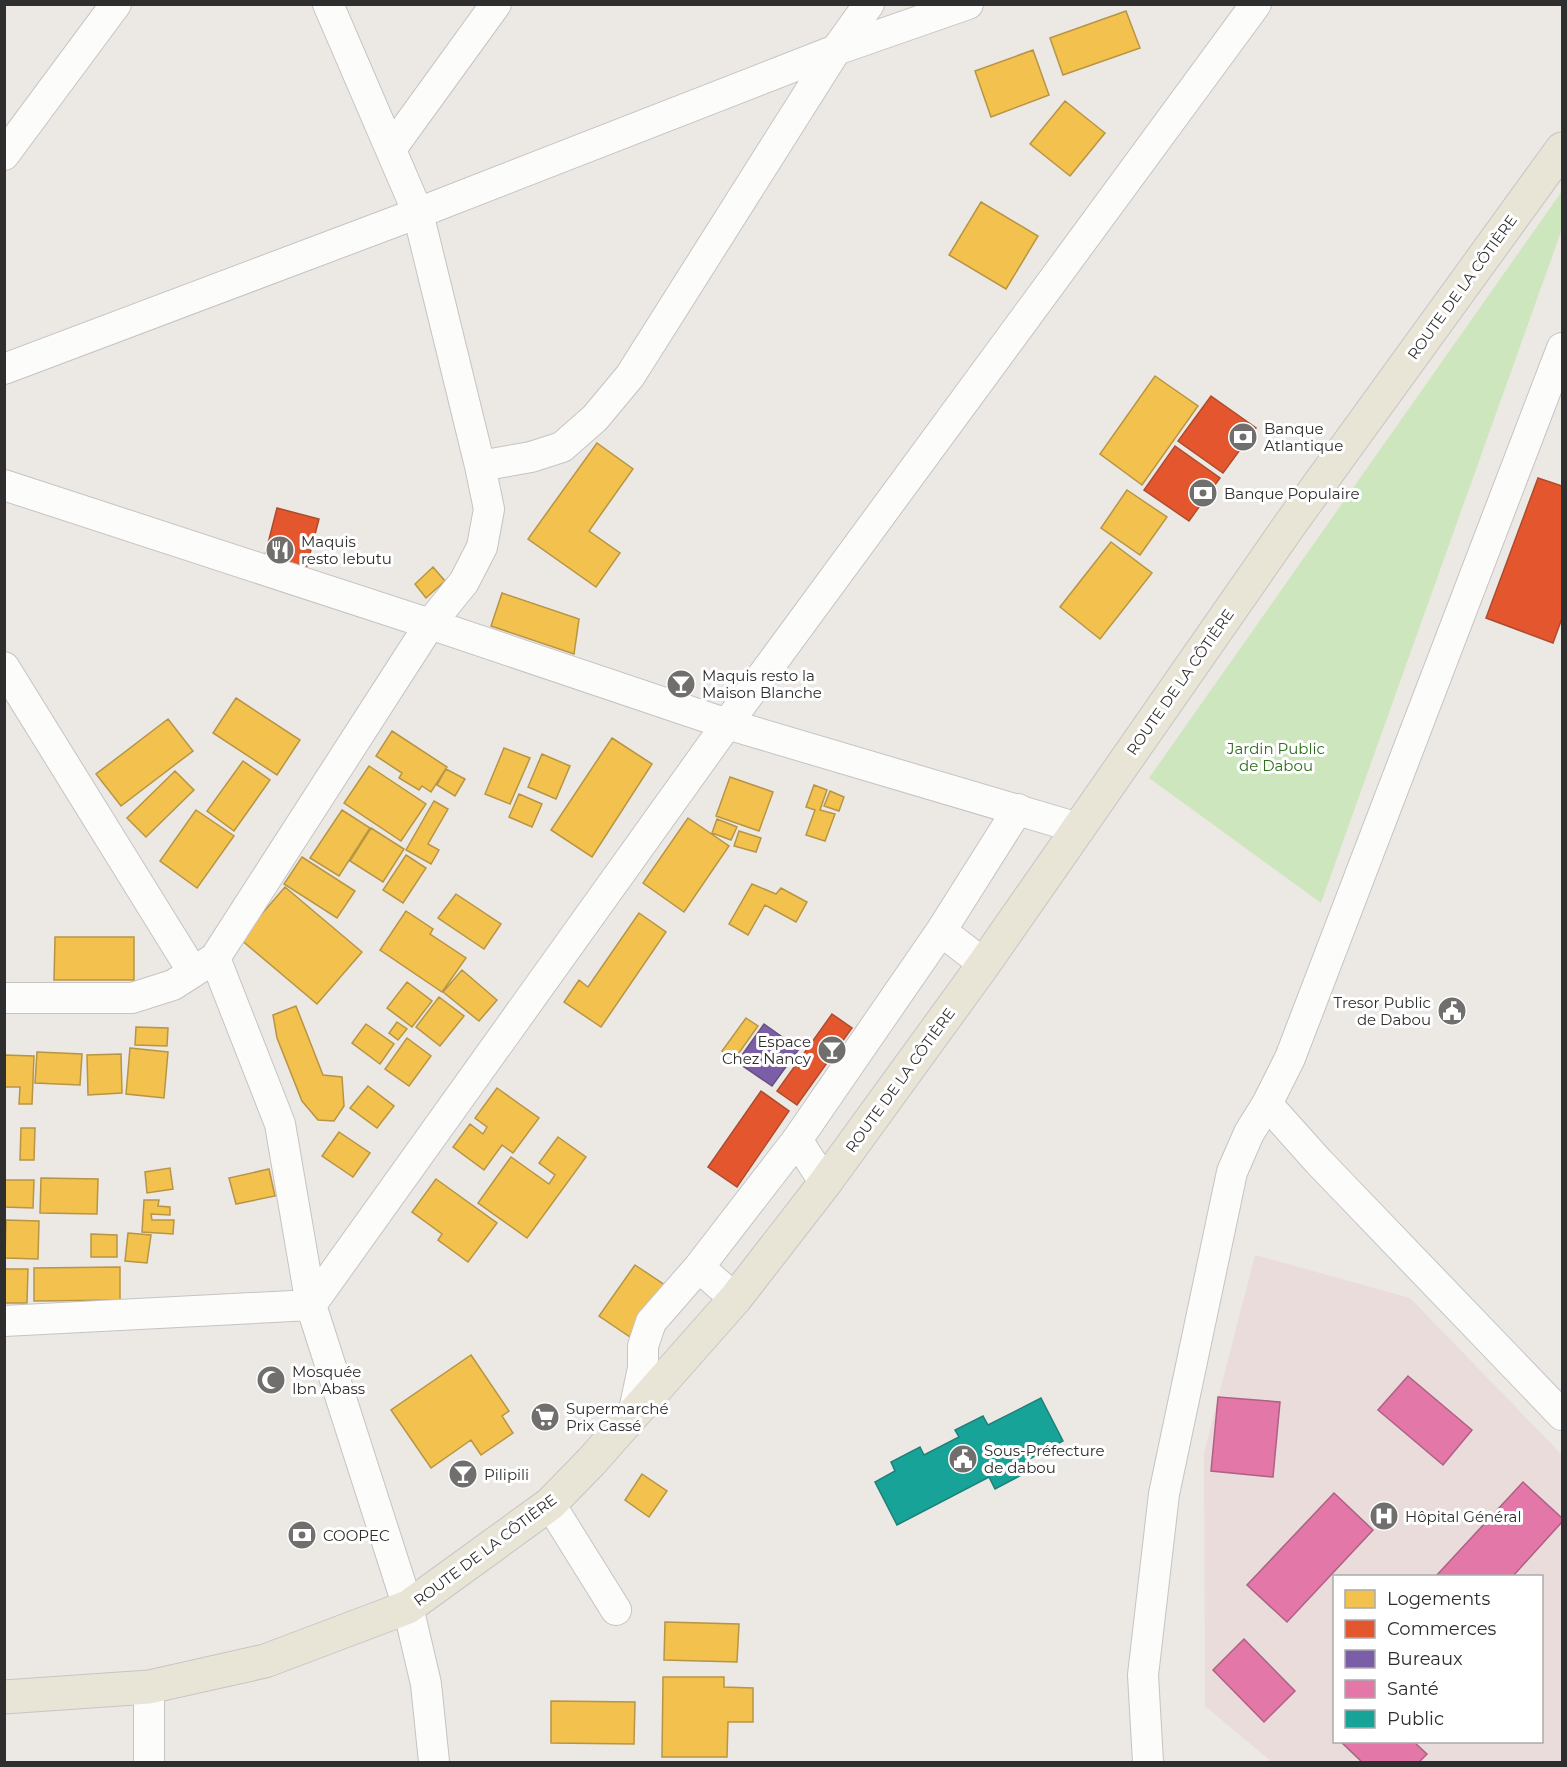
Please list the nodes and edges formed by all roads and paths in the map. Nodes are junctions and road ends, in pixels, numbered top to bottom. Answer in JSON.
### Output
{"nodes":[{"id":1,"x":116,"y":4,"type":"edge"},
{"id":2,"x":328,"y":4,"type":"edge"},
{"id":3,"x":496,"y":4,"type":"edge"},
{"id":4,"x":869,"y":4,"type":"edge"},
{"id":5,"x":968,"y":4,"type":"edge"},
{"id":6,"x":1256,"y":4,"type":"edge"},
{"id":7,"x":836,"y":50,"type":"junction"},
{"id":8,"x":1563,"y":148,"type":"edge"},
{"id":9,"x":391,"y":149,"type":"junction"},
{"id":10,"x":4,"y":155,"type":"edge"},
{"id":11,"x":418,"y":213,"type":"junction"},
{"id":12,"x":1563,"y":348,"type":"edge"},
{"id":13,"x":4,"y":369,"type":"edge"},
{"id":14,"x":480,"y":466,"type":"junction"},
{"id":15,"x":4,"y":485,"type":"edge"},
{"id":16,"x":430,"y":624,"type":"junction"},
{"id":17,"x":4,"y":667,"type":"edge"},
{"id":18,"x":727,"y":724,"type":"junction"},
{"id":19,"x":1018,"y":809,"type":"junction"},
{"id":20,"x":1078,"y":828,"type":"junction"},
{"id":21,"x":941,"y":931,"type":"junction"},
{"id":22,"x":984,"y":964,"type":"junction"},
{"id":23,"x":204,"y":965,"type":"junction"},
{"id":24,"x":4,"y":998,"type":"edge"},
{"id":25,"x":1267,"y":1104,"type":"junction"},
{"id":26,"x":797,"y":1140,"type":"junction"},
{"id":27,"x":825,"y":1183,"type":"junction"},
{"id":28,"x":699,"y":1267,"type":"junction"},
{"id":29,"x":735,"y":1299,"type":"junction"},
{"id":30,"x":311,"y":1305,"type":"junction"},
{"id":31,"x":4,"y":1321,"type":"edge"},
{"id":32,"x":633,"y":1415,"type":"junction"},
{"id":33,"x":1563,"y":1415,"type":"edge"},
{"id":34,"x":550,"y":1504,"type":"junction"},
{"id":35,"x":408,"y":1607,"type":"junction"},
{"id":36,"x":616,"y":1610,"type":"dead end"},
{"id":37,"x":149,"y":1687,"type":"junction"},
{"id":38,"x":4,"y":1697,"type":"edge"},
{"id":39,"x":149,"y":1762,"type":"edge"},
{"id":40,"x":434,"y":1762,"type":"edge"},
{"id":41,"x":1148,"y":1762,"type":"edge"}],
"edges":[{"from":1,"to":10,"type":"street"},
{"from":2,"to":9,"type":"street"},
{"from":3,"to":9,"type":"street"},
{"from":4,"to":7,"type":"street"},
{"from":5,"to":7,"type":"street"},
{"from":6,"to":18,"type":"street"},
{"from":7,"to":11,"type":"street"},
{"from":7,"to":14,"type":"street"},
{"from":8,"to":20,"type":"main road","name":"ROUTE DE LA CÔTIÈRE"},
{"from":9,"to":11,"type":"street"},
{"from":11,"to":13,"type":"street"},
{"from":11,"to":14,"type":"street"},
{"from":12,"to":25,"type":"street"},
{"from":14,"to":16,"type":"street"},
{"from":15,"to":16,"type":"street"},
{"from":16,"to":18,"type":"street"},
{"from":16,"to":23,"type":"street"},
{"from":17,"to":23,"type":"street"},
{"from":18,"to":19,"type":"street"},
{"from":18,"to":30,"type":"street"},
{"from":19,"to":20,"type":"street"},
{"from":19,"to":21,"type":"street"},
{"from":20,"to":22,"type":"main road","name":"ROUTE DE LA CÔTIÈRE"},
{"from":21,"to":22,"type":"street"},
{"from":21,"to":26,"type":"street"},
{"from":22,"to":27,"type":"main road","name":"ROUTE DE LA CÔTIÈRE"},
{"from":23,"to":24,"type":"street"},
{"from":23,"to":30,"type":"street"},
{"from":25,"to":33,"type":"street"},
{"from":25,"to":41,"type":"street"},
{"from":26,"to":27,"type":"street"},
{"from":26,"to":28,"type":"street"},
{"from":27,"to":29,"type":"main road","name":"ROUTE DE LA CÔTIÈRE"},
{"from":28,"to":29,"type":"street"},
{"from":28,"to":32,"type":"street"},
{"from":29,"to":32,"type":"main road","name":"ROUTE DE LA CÔTIÈRE"},
{"from":30,"to":31,"type":"street"},
{"from":30,"to":35,"type":"street"},
{"from":32,"to":34,"type":"main road","name":"ROUTE DE LA CÔTIÈRE"},
{"from":34,"to":35,"type":"main road","name":"ROUTE DE LA CÔTIÈRE"},
{"from":34,"to":36,"type":"street"},
{"from":35,"to":37,"type":"main road","name":"ROUTE DE LA CÔTIÈRE"},
{"from":35,"to":40,"type":"street"},
{"from":37,"to":38,"type":"main road","name":"ROUTE DE LA CÔTIÈRE"},
{"from":37,"to":39,"type":"street"}]}
